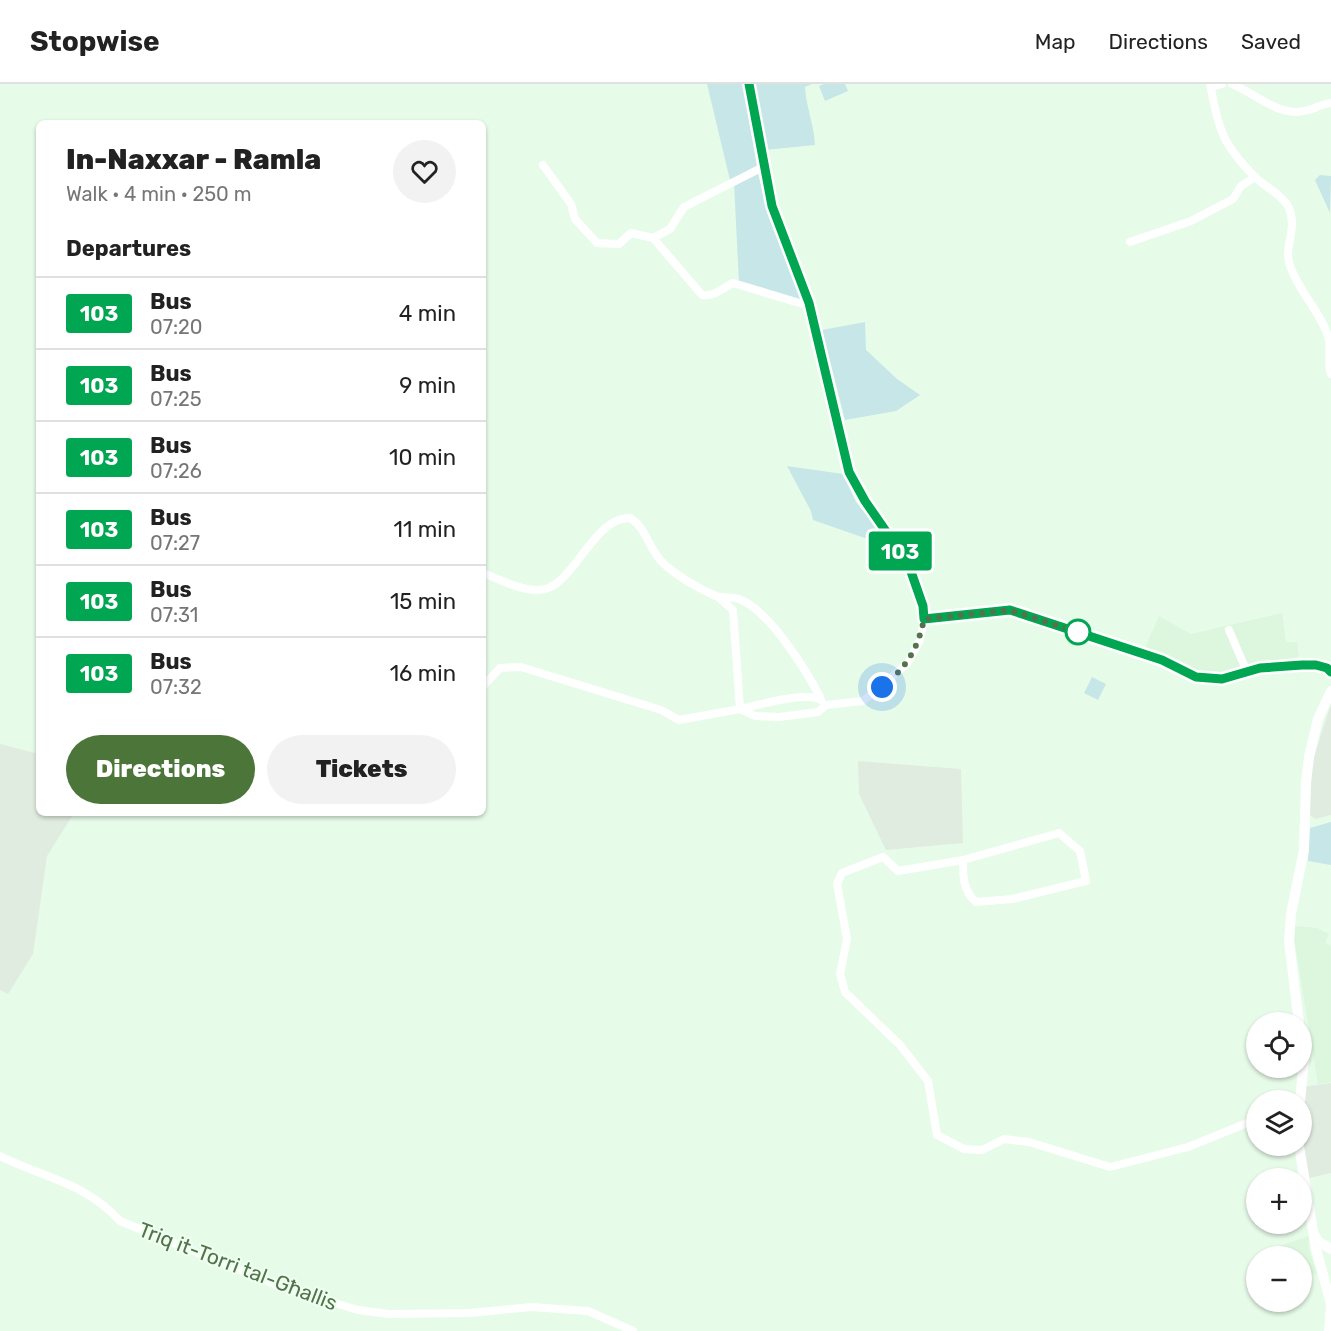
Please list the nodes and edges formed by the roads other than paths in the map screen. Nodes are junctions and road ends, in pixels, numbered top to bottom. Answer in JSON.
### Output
{"nodes":[{"id":1,"x":749,"y":84,"type":"edge"},
{"id":2,"x":1222,"y":84,"type":"edge"},
{"id":3,"x":1233,"y":84,"type":"edge"},
{"id":4,"x":1210,"y":86,"type":"edge"},
{"id":5,"x":1331,"y":103,"type":"edge"},
{"id":6,"x":543,"y":165,"type":"dead end"},
{"id":7,"x":763,"y":167,"type":"junction"},
{"id":8,"x":1255,"y":177,"type":"junction"},
{"id":9,"x":653,"y":238,"type":"junction"},
{"id":10,"x":1130,"y":242,"type":"dead end"},
{"id":11,"x":809,"y":303,"type":"junction"},
{"id":12,"x":1331,"y":374,"type":"edge"},
{"id":13,"x":486,"y":574,"type":"edge"},
{"id":14,"x":718,"y":597,"type":"junction"},
{"id":15,"x":924,"y":619,"type":"junction"},
{"id":16,"x":1229,"y":630,"type":"dead end"},
{"id":17,"x":1247,"y":672,"type":"junction"},
{"id":18,"x":1331,"y":672,"type":"edge"},
{"id":19,"x":486,"y":682,"type":"edge"},
{"id":20,"x":1331,"y":691,"type":"edge"},
{"id":21,"x":820,"y":698,"type":"junction"},
{"id":22,"x":826,"y":705,"type":"junction"},
{"id":23,"x":740,"y":709,"type":"junction"},
{"id":24,"x":963,"y":860,"type":"junction"},
{"id":25,"x":1298,"y":1012,"type":"edge"},
{"id":26,"x":1246,"y":1123,"type":"edge"},
{"id":27,"x":0,"y":1156,"type":"edge"},
{"id":28,"x":1301,"y":1156,"type":"edge"},
{"id":29,"x":1314,"y":1236,"type":"junction"},
{"id":30,"x":1331,"y":1249,"type":"edge"},
{"id":31,"x":1331,"y":1304,"type":"edge"},
{"id":32,"x":1330,"y":1330,"type":"edge"},
{"id":33,"x":633,"y":1331,"type":"edge"}],
"edges":[{"from":1,"to":7,"type":"main road"},
{"from":2,"to":4,"type":"street"},
{"from":3,"to":5,"type":"street"},
{"from":4,"to":8,"type":"street"},
{"from":6,"to":9,"type":"street"},
{"from":7,"to":9,"type":"street"},
{"from":7,"to":11,"type":"main road"},
{"from":8,"to":10,"type":"street"},
{"from":8,"to":12,"type":"street"},
{"from":9,"to":11,"type":"street"},
{"from":11,"to":15,"type":"main road"},
{"from":13,"to":14,"type":"street"},
{"from":14,"to":21,"type":"street"},
{"from":14,"to":23,"type":"street"},
{"from":15,"to":17,"type":"main road"},
{"from":15,"to":22,"type":"street"},
{"from":16,"to":17,"type":"street"},
{"from":17,"to":18,"type":"main road"},
{"from":19,"to":23,"type":"street"},
{"from":20,"to":25,"type":"main road"},
{"from":21,"to":22,"type":"street"},
{"from":21,"to":23,"type":"street"},
{"from":22,"to":23,"type":"street"},
{"from":24,"to":24,"type":"street"},
{"from":24,"to":26,"type":"street"},
{"from":27,"to":33,"type":"street","name":"Triq it-Torri tal-Għallis"},
{"from":28,"to":29,"type":"main road"},
{"from":29,"to":30,"type":"main road"},
{"from":29,"to":31,"type":"main road"},
{"from":31,"to":32,"type":"main road"}]}
